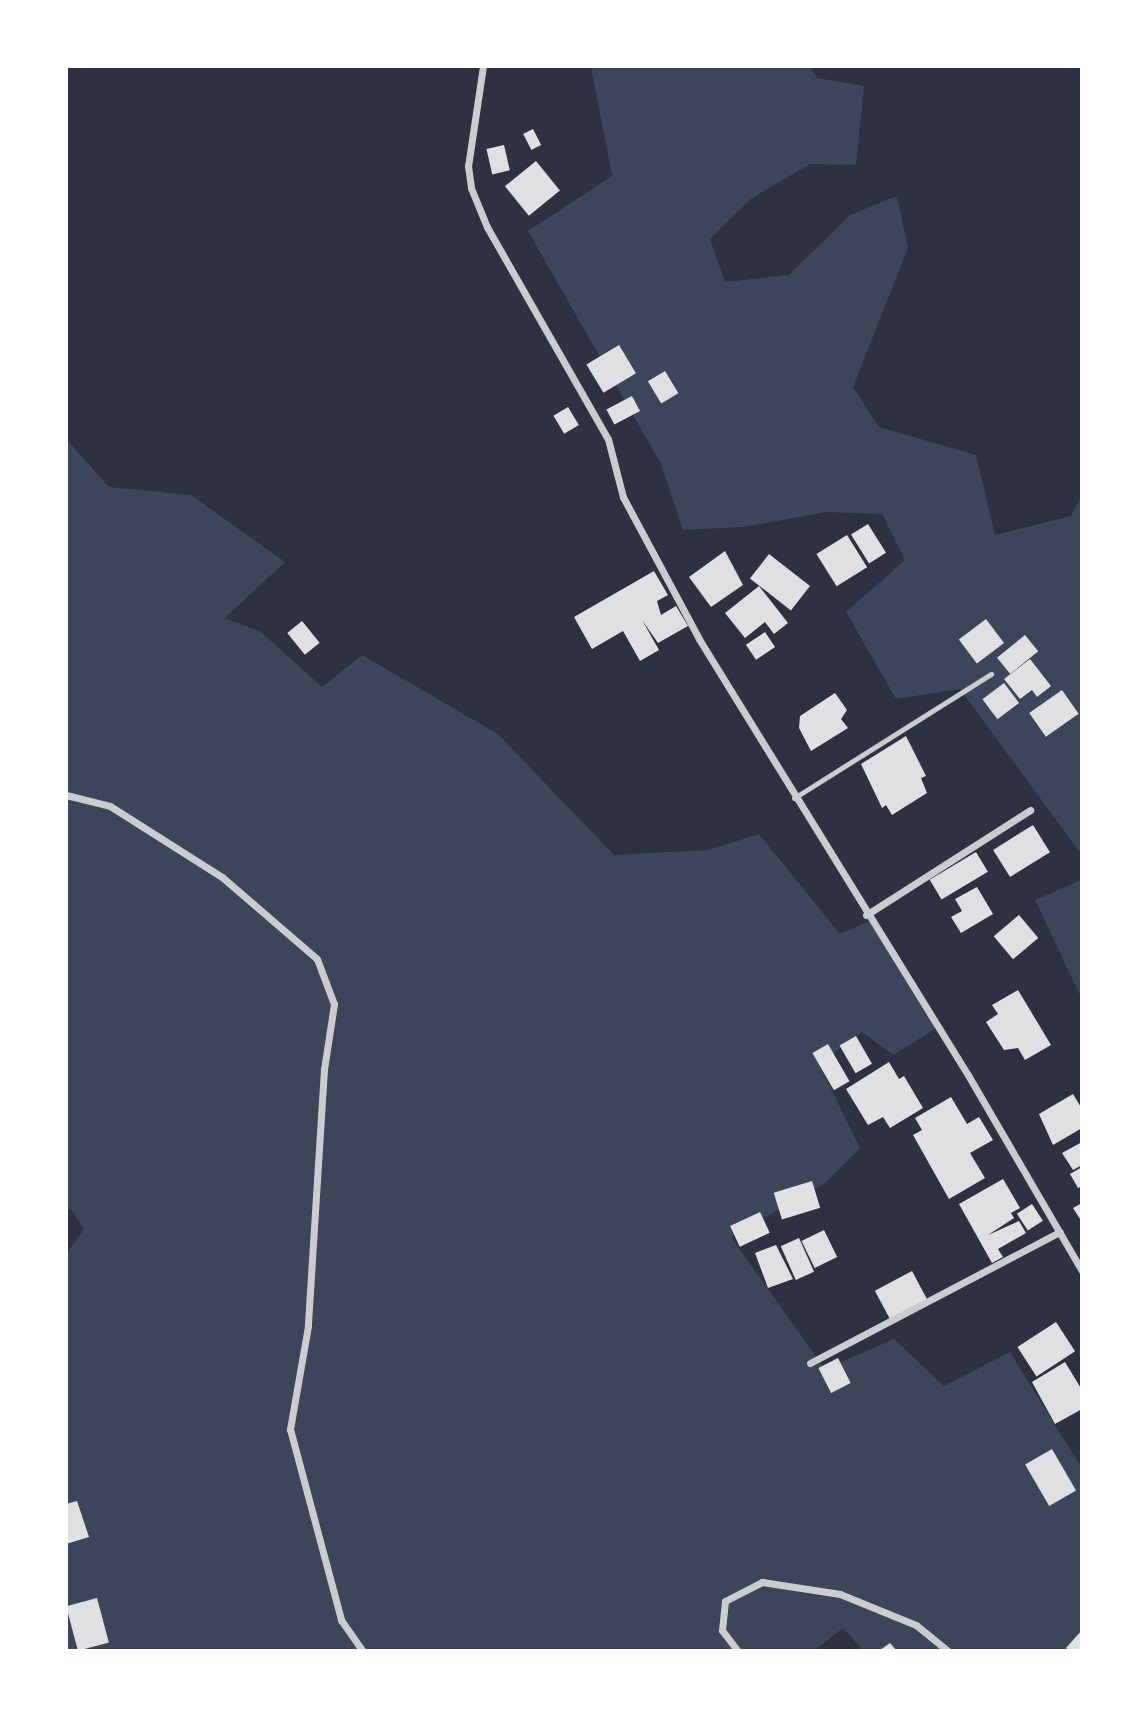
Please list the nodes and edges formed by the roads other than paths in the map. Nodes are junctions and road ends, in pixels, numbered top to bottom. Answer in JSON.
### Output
{"nodes":[{"id":1,"x":483,"y":66,"type":"edge"},
{"id":2,"x":991,"y":674,"type":"dead end"},
{"id":3,"x":66,"y":796,"type":"edge"},
{"id":4,"x":794,"y":798,"type":"junction"},
{"id":5,"x":1030,"y":810,"type":"dead end"},
{"id":6,"x":866,"y":915,"type":"junction"},
{"id":7,"x":1060,"y":1232,"type":"junction"},
{"id":8,"x":1082,"y":1271,"type":"edge"},
{"id":9,"x":810,"y":1363,"type":"dead end"},
{"id":10,"x":362,"y":1650,"type":"edge"},
{"id":11,"x":737,"y":1650,"type":"edge"},
{"id":12,"x":947,"y":1650,"type":"edge"}],
"edges":[{"from":1,"to":4,"type":"street"},
{"from":2,"to":4,"type":"lane"},
{"from":3,"to":10,"type":"street"},
{"from":4,"to":6,"type":"street"},
{"from":5,"to":6,"type":"street"},
{"from":6,"to":7,"type":"street"},
{"from":7,"to":8,"type":"street"},
{"from":7,"to":9,"type":"street"},
{"from":11,"to":12,"type":"street"}]}
